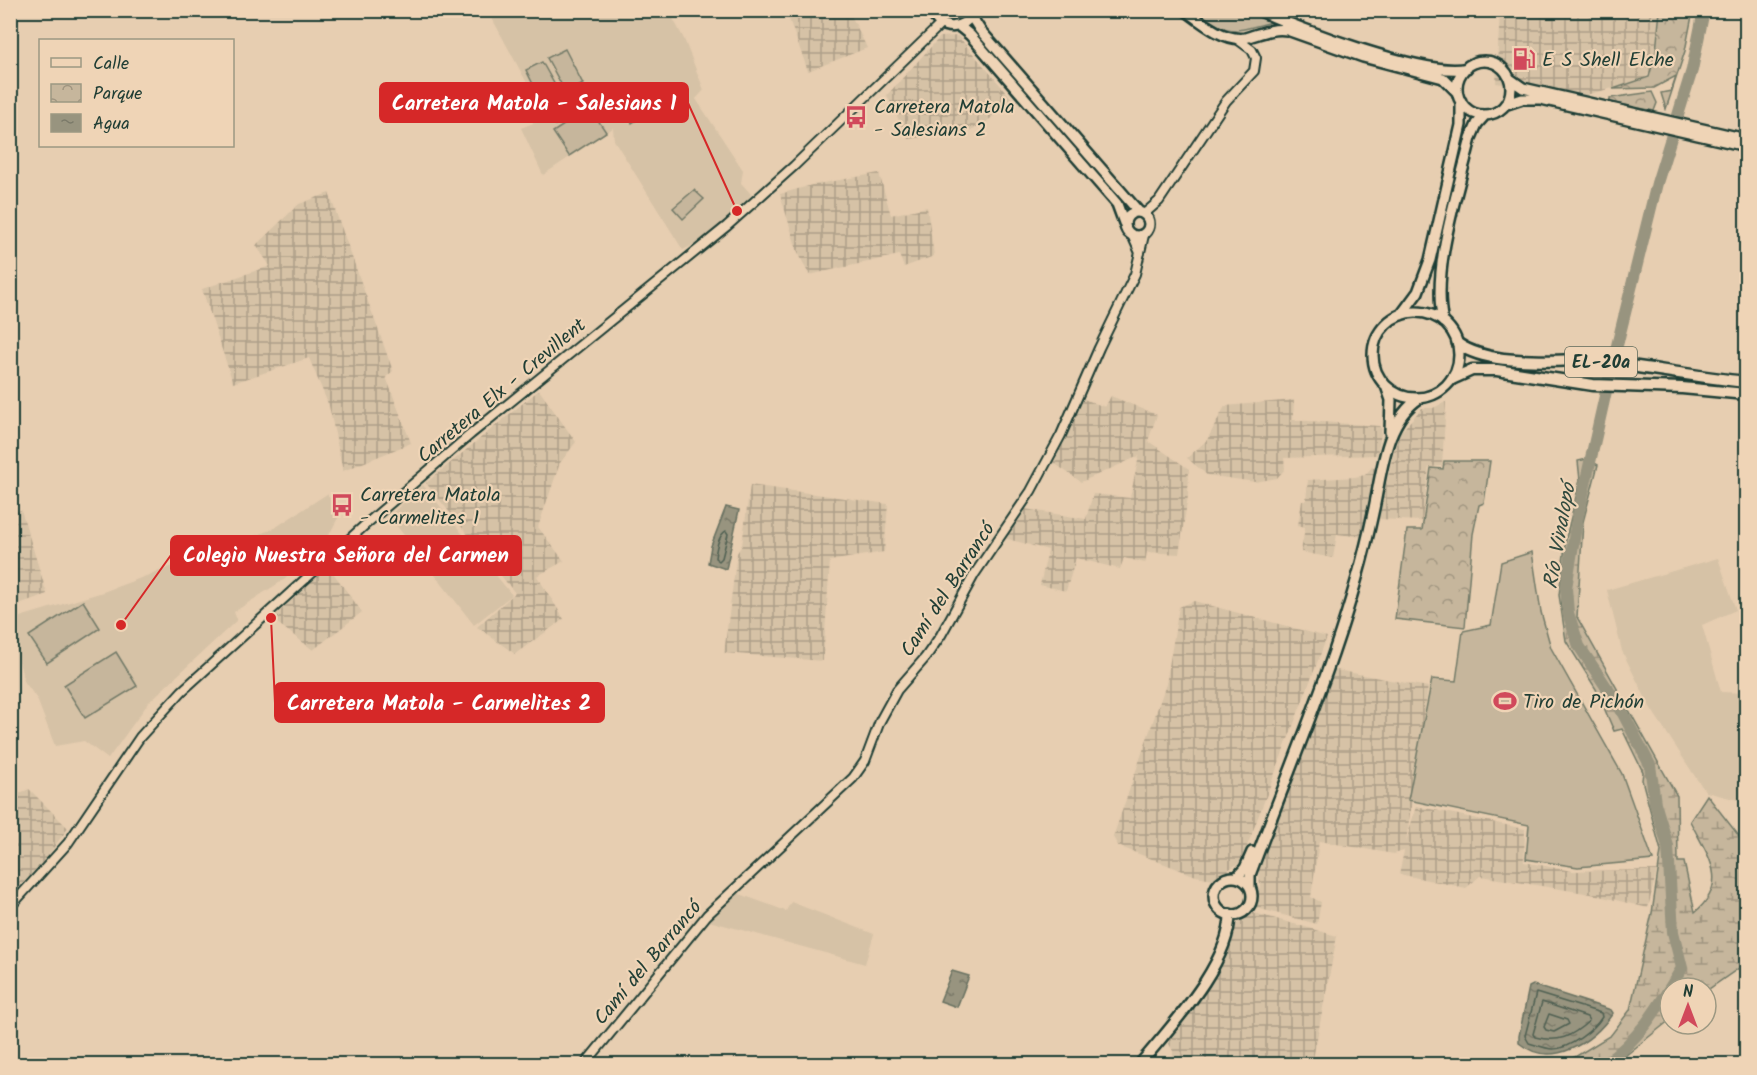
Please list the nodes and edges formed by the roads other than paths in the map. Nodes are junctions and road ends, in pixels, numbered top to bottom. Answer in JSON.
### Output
{"nodes":[{"id":1,"x":931,"y":10,"type":"edge"},
{"id":2,"x":1185,"y":10,"type":"edge"},
{"id":3,"x":1258,"y":10,"type":"edge"},
{"id":4,"x":972,"y":13,"type":"edge"},
{"id":5,"x":941,"y":24,"type":"junction"},
{"id":6,"x":958,"y":26,"type":"junction"},
{"id":7,"x":1237,"y":39,"type":"junction"},
{"id":8,"x":1467,"y":68,"type":"junction"},
{"id":9,"x":1510,"y":79,"type":"junction"},
{"id":10,"x":1459,"y":97,"type":"junction"},
{"id":11,"x":1507,"y":104,"type":"junction"},
{"id":12,"x":1485,"y":115,"type":"junction"},
{"id":13,"x":1652,"y":121,"type":"junction"},
{"id":14,"x":1701,"y":132,"type":"junction"},
{"id":15,"x":1746,"y":139,"type":"edge"},
{"id":16,"x":1746,"y":146,"type":"edge"},
{"id":17,"x":1142,"y":213,"type":"junction"},
{"id":18,"x":1124,"y":223,"type":"junction"},
{"id":19,"x":1144,"y":235,"type":"junction"},
{"id":20,"x":1131,"y":236,"type":"junction"},
{"id":21,"x":1140,"y":255,"type":"junction"},
{"id":22,"x":1401,"y":315,"type":"junction"},
{"id":23,"x":1443,"y":322,"type":"junction"},
{"id":24,"x":1458,"y":344,"type":"junction"},
{"id":25,"x":1452,"y":379,"type":"junction"},
{"id":26,"x":1746,"y":382,"type":"edge"},
{"id":27,"x":1385,"y":385,"type":"junction"},
{"id":28,"x":1746,"y":394,"type":"edge"},
{"id":29,"x":1420,"y":398,"type":"junction"},
{"id":30,"x":1390,"y":440,"type":"junction"},
{"id":31,"x":1350,"y":595,"type":"junction"},
{"id":32,"x":1237,"y":877,"type":"junction"},
{"id":33,"x":1250,"y":887,"type":"junction"},
{"id":34,"x":10,"y":907,"type":"edge"},
{"id":35,"x":1230,"y":914,"type":"junction"},
{"id":36,"x":585,"y":1065,"type":"edge"},
{"id":37,"x":1140,"y":1065,"type":"edge"}],
"edges":[{"from":1,"to":5,"type":"main road"},
{"from":2,"to":7,"type":"main road"},
{"from":3,"to":8,"type":"main road"},
{"from":4,"to":6,"type":"main road"},
{"from":4,"to":17,"type":"main road"},
{"from":5,"to":6,"type":"main road"},
{"from":5,"to":34,"type":"street","name":"Carretera Elx - Crevillent"},
{"from":6,"to":18,"type":"main road"},
{"from":7,"to":10,"type":"main road"},
{"from":7,"to":17,"type":"street"},
{"from":8,"to":9,"type":"main road"},
{"from":8,"to":10,"type":"main road"},
{"from":9,"to":11,"type":"main road"},
{"from":9,"to":13,"type":"main road"},
{"from":10,"to":12,"type":"main road"},
{"from":10,"to":22,"type":"main road"},
{"from":11,"to":12,"type":"main road"},
{"from":11,"to":13,"type":"main road"},
{"from":12,"to":23,"type":"main road"},
{"from":13,"to":14,"type":"main road"},
{"from":14,"to":15,"type":"main road"},
{"from":14,"to":16,"type":"main road"},
{"from":17,"to":18,"type":"main road"},
{"from":17,"to":19,"type":"main road"},
{"from":18,"to":20,"type":"main road"},
{"from":19,"to":20,"type":"main road"},
{"from":19,"to":21,"type":"street","name":"Camí del Barrancó"},
{"from":20,"to":21,"type":"street"},
{"from":21,"to":36,"type":"street","name":"Camí del Barrancó"},
{"from":22,"to":23,"type":"main road"},
{"from":22,"to":27,"type":"main road"},
{"from":23,"to":24,"type":"main road"},
{"from":24,"to":25,"type":"main road"},
{"from":24,"to":26,"type":"highway","number":"EL-20a"},
{"from":25,"to":28,"type":"highway","number":"EL-20a"},
{"from":25,"to":29,"type":"main road","number":"EL-20a"},
{"from":27,"to":29,"type":"main road"},
{"from":27,"to":30,"type":"main road"},
{"from":29,"to":30,"type":"main road"},
{"from":30,"to":31,"type":"main road"},
{"from":31,"to":32,"type":"main road"},
{"from":31,"to":33,"type":"main road"},
{"from":32,"to":33,"type":"main road"},
{"from":32,"to":35,"type":"main road"},
{"from":33,"to":35,"type":"main road"},
{"from":35,"to":37,"type":"main road"}]}
